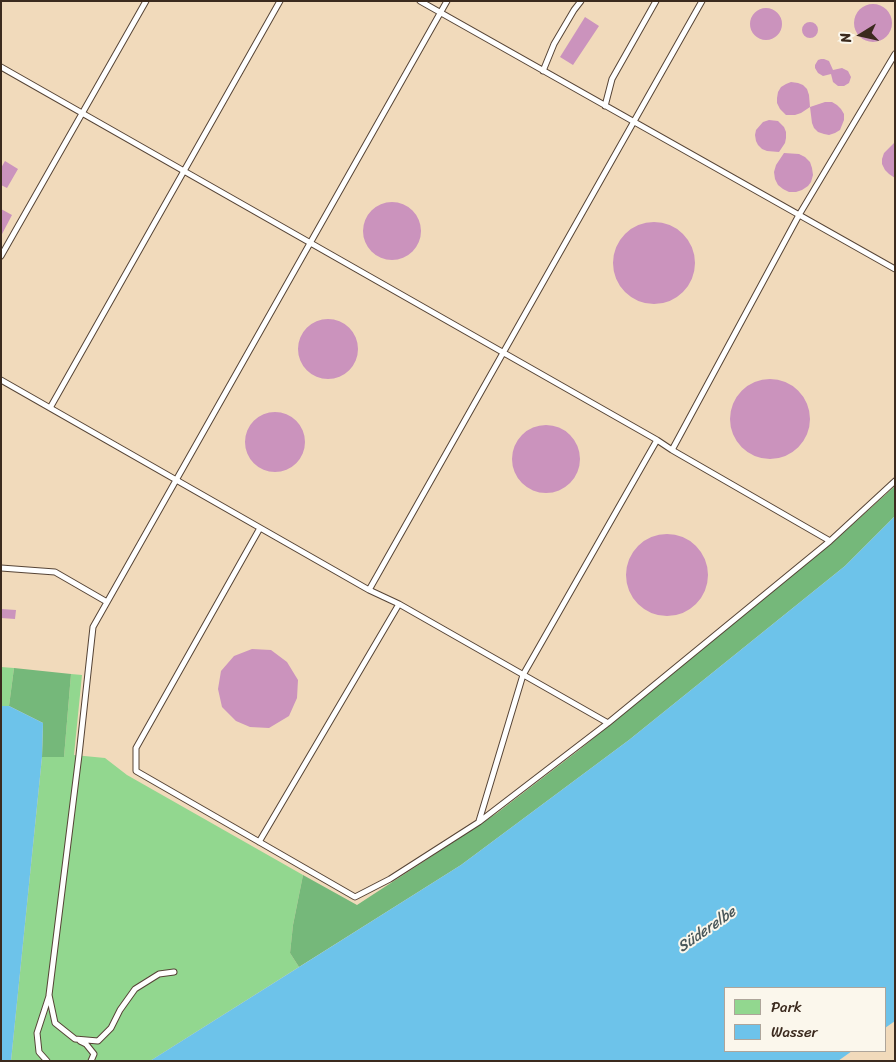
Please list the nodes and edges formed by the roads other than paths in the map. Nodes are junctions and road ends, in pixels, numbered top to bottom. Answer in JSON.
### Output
{"nodes":[{"id":1,"x":146,"y":1,"type":"edge"},
{"id":2,"x":280,"y":1,"type":"edge"},
{"id":3,"x":420,"y":1,"type":"edge"},
{"id":4,"x":447,"y":1,"type":"edge"},
{"id":5,"x":581,"y":1,"type":"edge"},
{"id":6,"x":656,"y":1,"type":"edge"},
{"id":7,"x":702,"y":1,"type":"edge"},
{"id":8,"x":440,"y":13,"type":"junction"},
{"id":9,"x":895,"y":54,"type":"edge"},
{"id":10,"x":1,"y":68,"type":"edge"},
{"id":11,"x":543,"y":71,"type":"junction"},
{"id":12,"x":605,"y":106,"type":"junction"},
{"id":13,"x":82,"y":114,"type":"junction"},
{"id":14,"x":633,"y":122,"type":"junction"},
{"id":15,"x":184,"y":171,"type":"junction"},
{"id":16,"x":800,"y":215,"type":"junction"},
{"id":17,"x":310,"y":243,"type":"junction"},
{"id":18,"x":1,"y":256,"type":"edge"},
{"id":19,"x":895,"y":269,"type":"edge"},
{"id":20,"x":503,"y":353,"type":"junction"},
{"id":21,"x":1,"y":380,"type":"edge"},
{"id":22,"x":50,"y":408,"type":"junction"},
{"id":23,"x":657,"y":440,"type":"junction"},
{"id":24,"x":672,"y":450,"type":"junction"},
{"id":25,"x":176,"y":480,"type":"junction"},
{"id":26,"x":895,"y":480,"type":"edge"},
{"id":27,"x":260,"y":528,"type":"junction"},
{"id":28,"x":830,"y":541,"type":"junction"},
{"id":29,"x":1,"y":568,"type":"edge"},
{"id":30,"x":369,"y":590,"type":"junction"},
{"id":31,"x":108,"y":602,"type":"junction"},
{"id":32,"x":399,"y":604,"type":"junction"},
{"id":33,"x":523,"y":675,"type":"junction"},
{"id":34,"x":608,"y":723,"type":"junction"},
{"id":35,"x":479,"y":822,"type":"junction"},
{"id":36,"x":259,"y":842,"type":"junction"},
{"id":37,"x":174,"y":972,"type":"dead end"},
{"id":38,"x":49,"y":995,"type":"junction"},
{"id":39,"x":75,"y":1039,"type":"junction"},
{"id":40,"x":47,"y":1061,"type":"edge"},
{"id":41,"x":90,"y":1061,"type":"edge"}],
"edges":[{"from":1,"to":13,"type":"lane"},
{"from":2,"to":15,"type":"lane"},
{"from":3,"to":8,"type":"lane"},
{"from":4,"to":8,"type":"lane"},
{"from":5,"to":11,"type":"lane"},
{"from":6,"to":12,"type":"lane"},
{"from":7,"to":14,"type":"lane"},
{"from":8,"to":11,"type":"lane"},
{"from":8,"to":17,"type":"lane"},
{"from":9,"to":16,"type":"lane"},
{"from":10,"to":13,"type":"lane"},
{"from":11,"to":12,"type":"lane"},
{"from":12,"to":14,"type":"lane"},
{"from":13,"to":15,"type":"lane"},
{"from":13,"to":18,"type":"lane"},
{"from":14,"to":16,"type":"lane"},
{"from":14,"to":20,"type":"lane"},
{"from":15,"to":17,"type":"lane"},
{"from":15,"to":22,"type":"lane"},
{"from":16,"to":19,"type":"lane"},
{"from":16,"to":24,"type":"lane"},
{"from":17,"to":20,"type":"lane"},
{"from":17,"to":25,"type":"lane"},
{"from":20,"to":23,"type":"lane"},
{"from":20,"to":30,"type":"lane"},
{"from":21,"to":22,"type":"lane"},
{"from":22,"to":25,"type":"lane"},
{"from":23,"to":24,"type":"lane"},
{"from":23,"to":33,"type":"lane"},
{"from":24,"to":28,"type":"lane"},
{"from":25,"to":27,"type":"lane"},
{"from":25,"to":31,"type":"lane"},
{"from":26,"to":28,"type":"lane"},
{"from":27,"to":30,"type":"lane"},
{"from":27,"to":36,"type":"lane"},
{"from":28,"to":34,"type":"lane"},
{"from":29,"to":31,"type":"lane"},
{"from":30,"to":32,"type":"lane"},
{"from":31,"to":38,"type":"lane"},
{"from":32,"to":33,"type":"lane"},
{"from":32,"to":36,"type":"lane"},
{"from":33,"to":34,"type":"lane"},
{"from":33,"to":35,"type":"lane"},
{"from":34,"to":35,"type":"lane"},
{"from":35,"to":36,"type":"lane"},
{"from":37,"to":39,"type":"lane"},
{"from":38,"to":39,"type":"lane"},
{"from":38,"to":40,"type":"lane"},
{"from":39,"to":41,"type":"lane"}]}
